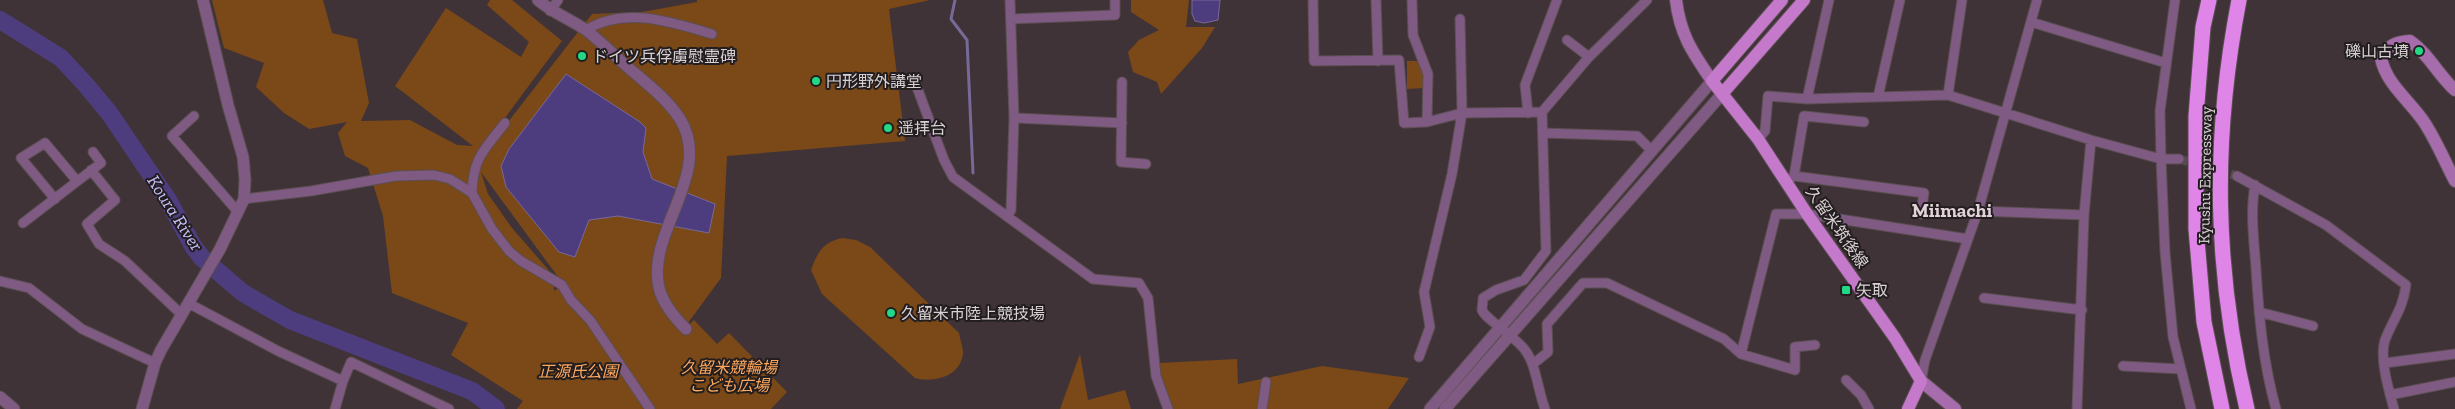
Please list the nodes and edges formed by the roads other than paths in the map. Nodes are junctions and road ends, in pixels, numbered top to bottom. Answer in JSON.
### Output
{"nodes":[{"id":1,"x":203,"y":0,"type":"edge"},
{"id":2,"x":538,"y":0,"type":"edge"},
{"id":3,"x":558,"y":0,"type":"edge"},
{"id":4,"x":1010,"y":0,"type":"edge"},
{"id":5,"x":1115,"y":0,"type":"edge"},
{"id":6,"x":1313,"y":0,"type":"edge"},
{"id":7,"x":1376,"y":0,"type":"edge"},
{"id":8,"x":1412,"y":0,"type":"edge"},
{"id":9,"x":1557,"y":0,"type":"edge"},
{"id":10,"x":1647,"y":0,"type":"edge"},
{"id":11,"x":1676,"y":0,"type":"edge"},
{"id":12,"x":1782,"y":0,"type":"edge"},
{"id":13,"x":1804,"y":0,"type":"edge"},
{"id":14,"x":1829,"y":0,"type":"edge"},
{"id":15,"x":1900,"y":0,"type":"edge"},
{"id":16,"x":1962,"y":0,"type":"edge"},
{"id":17,"x":2037,"y":0,"type":"edge"},
{"id":18,"x":2175,"y":0,"type":"edge"},
{"id":19,"x":2208,"y":0,"type":"edge"},
{"id":20,"x":2239,"y":0,"type":"edge"},
{"id":21,"x":550,"y":11,"type":"junction"},
{"id":22,"x":1012,"y":19,"type":"junction"},
{"id":23,"x":1460,"y":19,"type":"dead end"},
{"id":24,"x":2031,"y":22,"type":"junction"},
{"id":25,"x":586,"y":30,"type":"junction"},
{"id":26,"x":712,"y":34,"type":"dead end"},
{"id":27,"x":1566,"y":40,"type":"dead end"},
{"id":28,"x":1589,"y":57,"type":"junction"},
{"id":29,"x":1378,"y":60,"type":"junction"},
{"id":30,"x":2166,"y":63,"type":"junction"},
{"id":31,"x":1712,"y":81,"type":"junction"},
{"id":32,"x":915,"y":82,"type":"dead end"},
{"id":33,"x":1122,"y":82,"type":"dead end"},
{"id":34,"x":2455,"y":90,"type":"edge"},
{"id":35,"x":1722,"y":94,"type":"junction"},
{"id":36,"x":1948,"y":95,"type":"junction"},
{"id":37,"x":1878,"y":97,"type":"junction"},
{"id":38,"x":1806,"y":99,"type":"junction"},
{"id":39,"x":1542,"y":112,"type":"junction"},
{"id":40,"x":1528,"y":113,"type":"junction"},
{"id":41,"x":2004,"y":113,"type":"junction"},
{"id":42,"x":1462,"y":114,"type":"junction"},
{"id":43,"x":194,"y":116,"type":"dead end"},
{"id":44,"x":1014,"y":118,"type":"junction"},
{"id":45,"x":1427,"y":122,"type":"junction"},
{"id":46,"x":1864,"y":122,"type":"dead end"},
{"id":47,"x":505,"y":123,"type":"dead end"},
{"id":48,"x":1122,"y":123,"type":"junction"},
{"id":49,"x":1543,"y":133,"type":"junction"},
{"id":50,"x":1758,"y":139,"type":"junction"},
{"id":51,"x":2091,"y":140,"type":"junction"},
{"id":52,"x":93,"y":152,"type":"dead end"},
{"id":53,"x":1652,"y":152,"type":"junction"},
{"id":54,"x":2161,"y":159,"type":"junction"},
{"id":55,"x":2179,"y":159,"type":"tunnel mouth"},
{"id":56,"x":1146,"y":164,"type":"dead end"},
{"id":57,"x":91,"y":170,"type":"junction"},
{"id":58,"x":2237,"y":176,"type":"tunnel mouth"},
{"id":59,"x":1790,"y":179,"type":"junction"},
{"id":60,"x":78,"y":180,"type":"junction"},
{"id":61,"x":2455,"y":181,"type":"edge"},
{"id":62,"x":2255,"y":185,"type":"junction"},
{"id":63,"x":472,"y":193,"type":"junction"},
{"id":64,"x":54,"y":198,"type":"junction"},
{"id":65,"x":244,"y":199,"type":"junction"},
{"id":66,"x":1978,"y":211,"type":"junction"},
{"id":67,"x":238,"y":212,"type":"junction"},
{"id":68,"x":1807,"y":214,"type":"junction"},
{"id":69,"x":1921,"y":214,"type":"dead end"},
{"id":70,"x":2084,"y":215,"type":"junction"},
{"id":71,"x":1008,"y":216,"type":"junction"},
{"id":72,"x":24,"y":223,"type":"dead end"},
{"id":73,"x":1968,"y":240,"type":"junction"},
{"id":74,"x":0,"y":281,"type":"edge"},
{"id":75,"x":1984,"y":298,"type":"dead end"},
{"id":76,"x":188,"y":303,"type":"junction"},
{"id":77,"x":2082,"y":310,"type":"junction"},
{"id":78,"x":2259,"y":312,"type":"junction"},
{"id":79,"x":181,"y":314,"type":"junction"},
{"id":80,"x":2313,"y":326,"type":"dead end"},
{"id":81,"x":686,"y":329,"type":"dead end"},
{"id":82,"x":1506,"y":331,"type":"junction"},
{"id":83,"x":1815,"y":345,"type":"dead end"},
{"id":84,"x":1740,"y":354,"type":"junction"},
{"id":85,"x":2455,"y":354,"type":"edge"},
{"id":86,"x":1418,"y":357,"type":"dead end"},
{"id":87,"x":155,"y":363,"type":"junction"},
{"id":88,"x":2385,"y":363,"type":"junction"},
{"id":89,"x":1533,"y":364,"type":"junction"},
{"id":90,"x":2124,"y":366,"type":"dead end"},
{"id":91,"x":2181,"y":369,"type":"junction"},
{"id":92,"x":1846,"y":380,"type":"dead end"},
{"id":93,"x":343,"y":381,"type":"junction"},
{"id":94,"x":1921,"y":381,"type":"junction"},
{"id":95,"x":1266,"y":382,"type":"dead end"},
{"id":96,"x":2455,"y":382,"type":"edge"},
{"id":97,"x":2390,"y":395,"type":"junction"},
{"id":98,"x":0,"y":397,"type":"edge"},
{"id":99,"x":14,"y":409,"type":"edge"},
{"id":100,"x":142,"y":409,"type":"edge"},
{"id":101,"x":334,"y":409,"type":"edge"},
{"id":102,"x":449,"y":409,"type":"edge"},
{"id":103,"x":650,"y":409,"type":"edge"},
{"id":104,"x":1168,"y":409,"type":"edge"},
{"id":105,"x":1262,"y":409,"type":"edge"},
{"id":106,"x":1430,"y":409,"type":"edge"},
{"id":107,"x":1445,"y":409,"type":"edge"},
{"id":108,"x":1545,"y":409,"type":"edge"},
{"id":109,"x":1869,"y":409,"type":"edge"},
{"id":110,"x":1908,"y":409,"type":"edge"},
{"id":111,"x":1955,"y":409,"type":"edge"},
{"id":112,"x":2077,"y":409,"type":"edge"},
{"id":113,"x":2191,"y":409,"type":"edge"},
{"id":114,"x":2222,"y":409,"type":"edge"},
{"id":115,"x":2247,"y":409,"type":"edge"},
{"id":116,"x":2276,"y":409,"type":"edge"},
{"id":117,"x":2394,"y":409,"type":"edge"}],
"edges":[{"from":1,"to":65,"type":"street"},
{"from":2,"to":21,"type":"street"},
{"from":3,"to":21,"type":"street"},
{"from":4,"to":22,"type":"street"},
{"from":5,"to":22,"type":"street"},
{"from":6,"to":29,"type":"street"},
{"from":7,"to":29,"type":"street"},
{"from":8,"to":45,"type":"street"},
{"from":9,"to":40,"type":"street"},
{"from":10,"to":28,"type":"street"},
{"from":11,"to":31,"type":"main road"},
{"from":12,"to":31,"type":"main road"},
{"from":13,"to":35,"type":"main road"},
{"from":14,"to":38,"type":"street"},
{"from":15,"to":37,"type":"street"},
{"from":16,"to":36,"type":"street"},
{"from":17,"to":24,"type":"street"},
{"from":18,"to":30,"type":"street"},
{"from":19,"to":114,"type":"highway","name":"Kyushu Expressway"},
{"from":20,"to":115,"type":"highway","name":"Kyushu Expressway"},
{"from":21,"to":25,"type":"street"},
{"from":22,"to":44,"type":"street"},
{"from":23,"to":42,"type":"street"},
{"from":24,"to":30,"type":"street"},
{"from":24,"to":41,"type":"street"},
{"from":25,"to":26,"type":"street"},
{"from":25,"to":81,"type":"street"},
{"from":27,"to":28,"type":"street"},
{"from":28,"to":39,"type":"street"},
{"from":29,"to":45,"type":"street"},
{"from":30,"to":54,"type":"street"},
{"from":31,"to":35,"type":"main road","name":"久留米筑後線"},
{"from":31,"to":53,"type":"street"},
{"from":32,"to":71,"type":"street"},
{"from":33,"to":48,"type":"street"},
{"from":34,"to":61,"type":"main road"},
{"from":35,"to":50,"type":"main road","name":"久留米筑後線"},
{"from":35,"to":82,"type":"street"},
{"from":36,"to":37,"type":"street"},
{"from":36,"to":41,"type":"street"},
{"from":37,"to":38,"type":"street"},
{"from":38,"to":50,"type":"street"},
{"from":39,"to":40,"type":"street"},
{"from":39,"to":49,"type":"street"},
{"from":40,"to":42,"type":"street"},
{"from":41,"to":51,"type":"street"},
{"from":41,"to":66,"type":"street"},
{"from":42,"to":45,"type":"street"},
{"from":42,"to":86,"type":"street"},
{"from":43,"to":67,"type":"street"},
{"from":44,"to":48,"type":"street"},
{"from":44,"to":71,"type":"street"},
{"from":46,"to":59,"type":"street"},
{"from":47,"to":63,"type":"street"},
{"from":48,"to":56,"type":"street"},
{"from":49,"to":53,"type":"street"},
{"from":49,"to":82,"type":"street"},
{"from":50,"to":59,"type":"main road","name":"久留米筑後線"},
{"from":51,"to":54,"type":"street"},
{"from":51,"to":70,"type":"street"},
{"from":52,"to":57,"type":"street"},
{"from":53,"to":82,"type":"street"},
{"from":54,"to":55,"type":"street"},
{"from":54,"to":91,"type":"street"},
{"from":57,"to":60,"type":"street"},
{"from":57,"to":79,"type":"street"},
{"from":58,"to":62,"type":"street"},
{"from":59,"to":68,"type":"main road","name":"久留米筑後線"},
{"from":59,"to":69,"type":"street"},
{"from":60,"to":64,"type":"street"},
{"from":60,"to":64,"type":"street"},
{"from":62,"to":78,"type":"street"},
{"from":62,"to":88,"type":"street"},
{"from":63,"to":65,"type":"street"},
{"from":63,"to":103,"type":"street"},
{"from":64,"to":72,"type":"street"},
{"from":65,"to":67,"type":"street"},
{"from":66,"to":70,"type":"street"},
{"from":66,"to":73,"type":"street"},
{"from":67,"to":76,"type":"street"},
{"from":68,"to":73,"type":"street"},
{"from":68,"to":84,"type":"street"},
{"from":68,"to":94,"type":"main road","name":"久留米筑後線"},
{"from":70,"to":77,"type":"street"},
{"from":71,"to":104,"type":"street"},
{"from":73,"to":94,"type":"street"},
{"from":74,"to":87,"type":"street"},
{"from":75,"to":77,"type":"street"},
{"from":76,"to":79,"type":"street"},
{"from":76,"to":93,"type":"street"},
{"from":77,"to":112,"type":"street"},
{"from":78,"to":80,"type":"street"},
{"from":78,"to":116,"type":"street"},
{"from":79,"to":87,"type":"street"},
{"from":82,"to":89,"type":"street"},
{"from":82,"to":106,"type":"street"},
{"from":82,"to":107,"type":"street"},
{"from":83,"to":84,"type":"street"},
{"from":84,"to":89,"type":"street"},
{"from":85,"to":88,"type":"street"},
{"from":87,"to":100,"type":"street"},
{"from":88,"to":97,"type":"street"},
{"from":89,"to":108,"type":"street"},
{"from":90,"to":91,"type":"street"},
{"from":91,"to":113,"type":"street"},
{"from":92,"to":109,"type":"street"},
{"from":93,"to":101,"type":"street"},
{"from":93,"to":102,"type":"street"},
{"from":94,"to":110,"type":"main road"},
{"from":94,"to":111,"type":"main road"},
{"from":95,"to":105,"type":"street"},
{"from":96,"to":97,"type":"street"},
{"from":97,"to":117,"type":"street"},
{"from":98,"to":99,"type":"street"}]}
